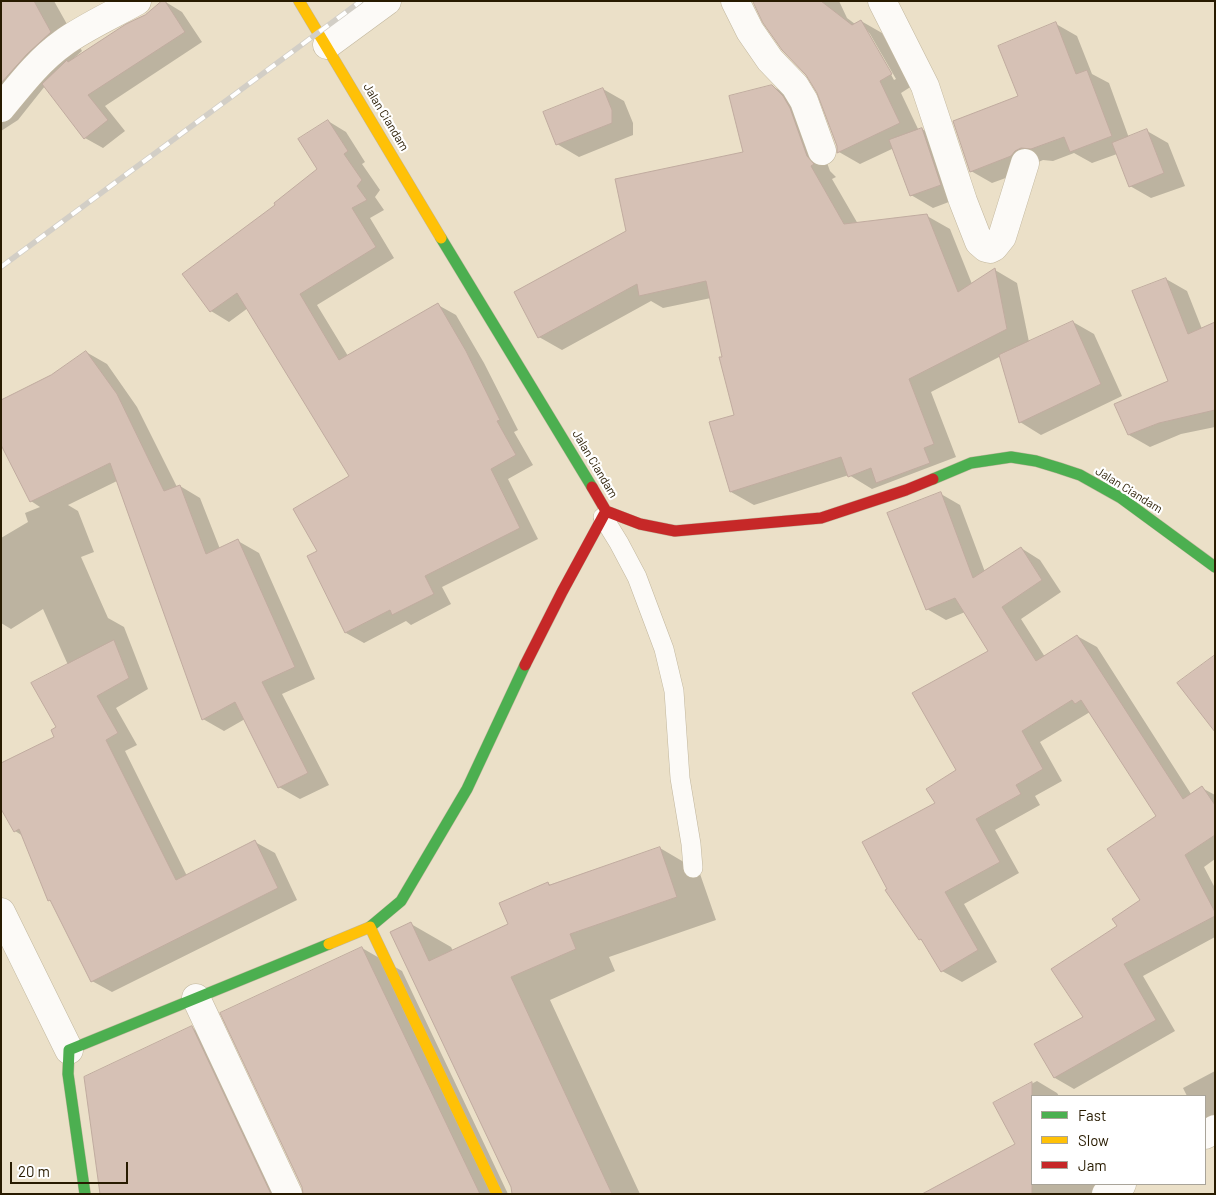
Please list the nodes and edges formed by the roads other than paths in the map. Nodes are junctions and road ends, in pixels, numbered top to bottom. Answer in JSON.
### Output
{"nodes":[{"id":1,"x":137,"y":1,"type":"edge"},
{"id":2,"x":299,"y":1,"type":"edge"},
{"id":3,"x":387,"y":1,"type":"edge"},
{"id":4,"x":735,"y":1,"type":"edge"},
{"id":5,"x":882,"y":1,"type":"edge"},
{"id":6,"x":327,"y":46,"type":"junction"},
{"id":7,"x":1,"y":108,"type":"edge"},
{"id":8,"x":822,"y":151,"type":"dead end"},
{"id":9,"x":1024,"y":163,"type":"dead end"},
{"id":10,"x":604,"y":514,"type":"junction"},
{"id":11,"x":1215,"y":567,"type":"edge"},
{"id":12,"x":693,"y":868,"type":"dead end"},
{"id":13,"x":1,"y":912,"type":"edge"},
{"id":14,"x":370,"y":927,"type":"junction"},
{"id":15,"x":196,"y":998,"type":"junction"},
{"id":16,"x":69,"y":1050,"type":"junction"},
{"id":17,"x":1120,"y":1185,"type":"edge"},
{"id":18,"x":83,"y":1193,"type":"edge"},
{"id":19,"x":288,"y":1194,"type":"edge"},
{"id":20,"x":498,"y":1194,"type":"edge"},
{"id":21,"x":1106,"y":1194,"type":"edge"}],
"edges":[{"from":1,"to":7,"type":"street"},
{"from":2,"to":6,"type":"street","name":"Jalan Ciandam"},
{"from":3,"to":6,"type":"street"},
{"from":4,"to":8,"type":"street"},
{"from":5,"to":9,"type":"street"},
{"from":6,"to":10,"type":"street","name":"Jalan Ciandam"},
{"from":10,"to":11,"type":"street","name":"Jalan Ciandam"},
{"from":10,"to":12,"type":"lane"},
{"from":10,"to":14,"type":"street"},
{"from":13,"to":16,"type":"street"},
{"from":14,"to":15,"type":"street"},
{"from":14,"to":20,"type":"street"},
{"from":15,"to":16,"type":"street"},
{"from":15,"to":19,"type":"street"},
{"from":16,"to":18,"type":"street"},
{"from":17,"to":21,"type":"street"}]}
